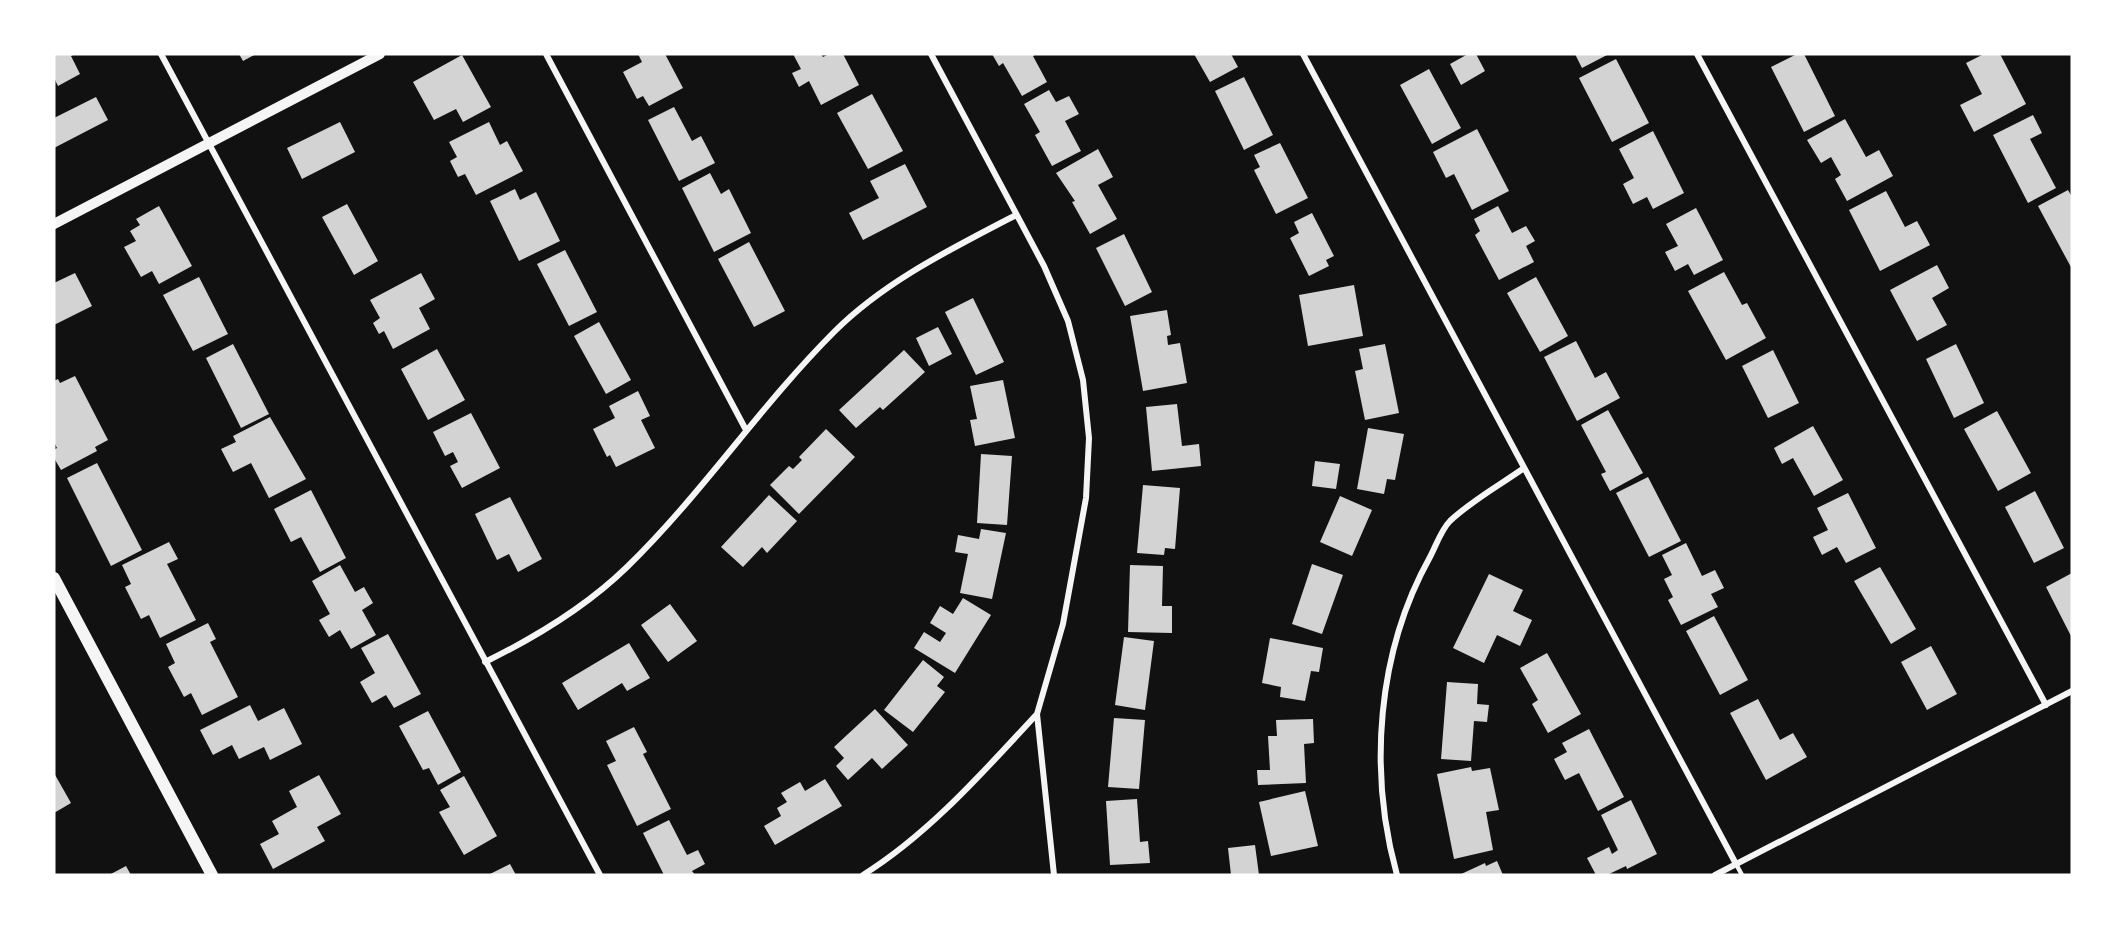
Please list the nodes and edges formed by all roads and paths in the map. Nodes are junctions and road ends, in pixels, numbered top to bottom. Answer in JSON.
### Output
{"nodes":[{"id":1,"x":161,"y":54,"type":"edge"},
{"id":2,"x":380,"y":54,"type":"edge"},
{"id":3,"x":546,"y":54,"type":"edge"},
{"id":4,"x":931,"y":54,"type":"edge"},
{"id":5,"x":1303,"y":54,"type":"edge"},
{"id":6,"x":1697,"y":54,"type":"edge"},
{"id":7,"x":209,"y":143,"type":"junction"},
{"id":8,"x":1016,"y":214,"type":"junction"},
{"id":9,"x":54,"y":224,"type":"edge"},
{"id":10,"x":746,"y":430,"type":"junction"},
{"id":11,"x":1524,"y":468,"type":"junction"},
{"id":12,"x":54,"y":578,"type":"edge"},
{"id":13,"x":485,"y":662,"type":"junction"},
{"id":14,"x":2072,"y":691,"type":"edge"},
{"id":15,"x":2046,"y":705,"type":"junction"},
{"id":16,"x":1037,"y":714,"type":"junction"},
{"id":17,"x":1736,"y":864,"type":"junction"},
{"id":18,"x":212,"y":875,"type":"edge"},
{"id":19,"x":600,"y":875,"type":"edge"},
{"id":20,"x":863,"y":875,"type":"edge"},
{"id":21,"x":1054,"y":875,"type":"edge"},
{"id":22,"x":1397,"y":875,"type":"edge"},
{"id":23,"x":1715,"y":875,"type":"edge"},
{"id":24,"x":1742,"y":875,"type":"edge"}],
"edges":[{"from":1,"to":7,"type":"street"},
{"from":2,"to":7,"type":"street"},
{"from":3,"to":10,"type":"street"},
{"from":4,"to":8,"type":"street"},
{"from":5,"to":11,"type":"street"},
{"from":6,"to":15,"type":"street"},
{"from":7,"to":9,"type":"street"},
{"from":7,"to":13,"type":"street"},
{"from":8,"to":10,"type":"street"},
{"from":8,"to":16,"type":"street"},
{"from":10,"to":13,"type":"street"},
{"from":11,"to":17,"type":"street"},
{"from":11,"to":22,"type":"street"},
{"from":12,"to":18,"type":"main road"},
{"from":13,"to":19,"type":"street"},
{"from":14,"to":15,"type":"street"},
{"from":15,"to":17,"type":"street"},
{"from":16,"to":20,"type":"street"},
{"from":16,"to":21,"type":"street"},
{"from":17,"to":23,"type":"street"},
{"from":17,"to":24,"type":"lane"}]}
